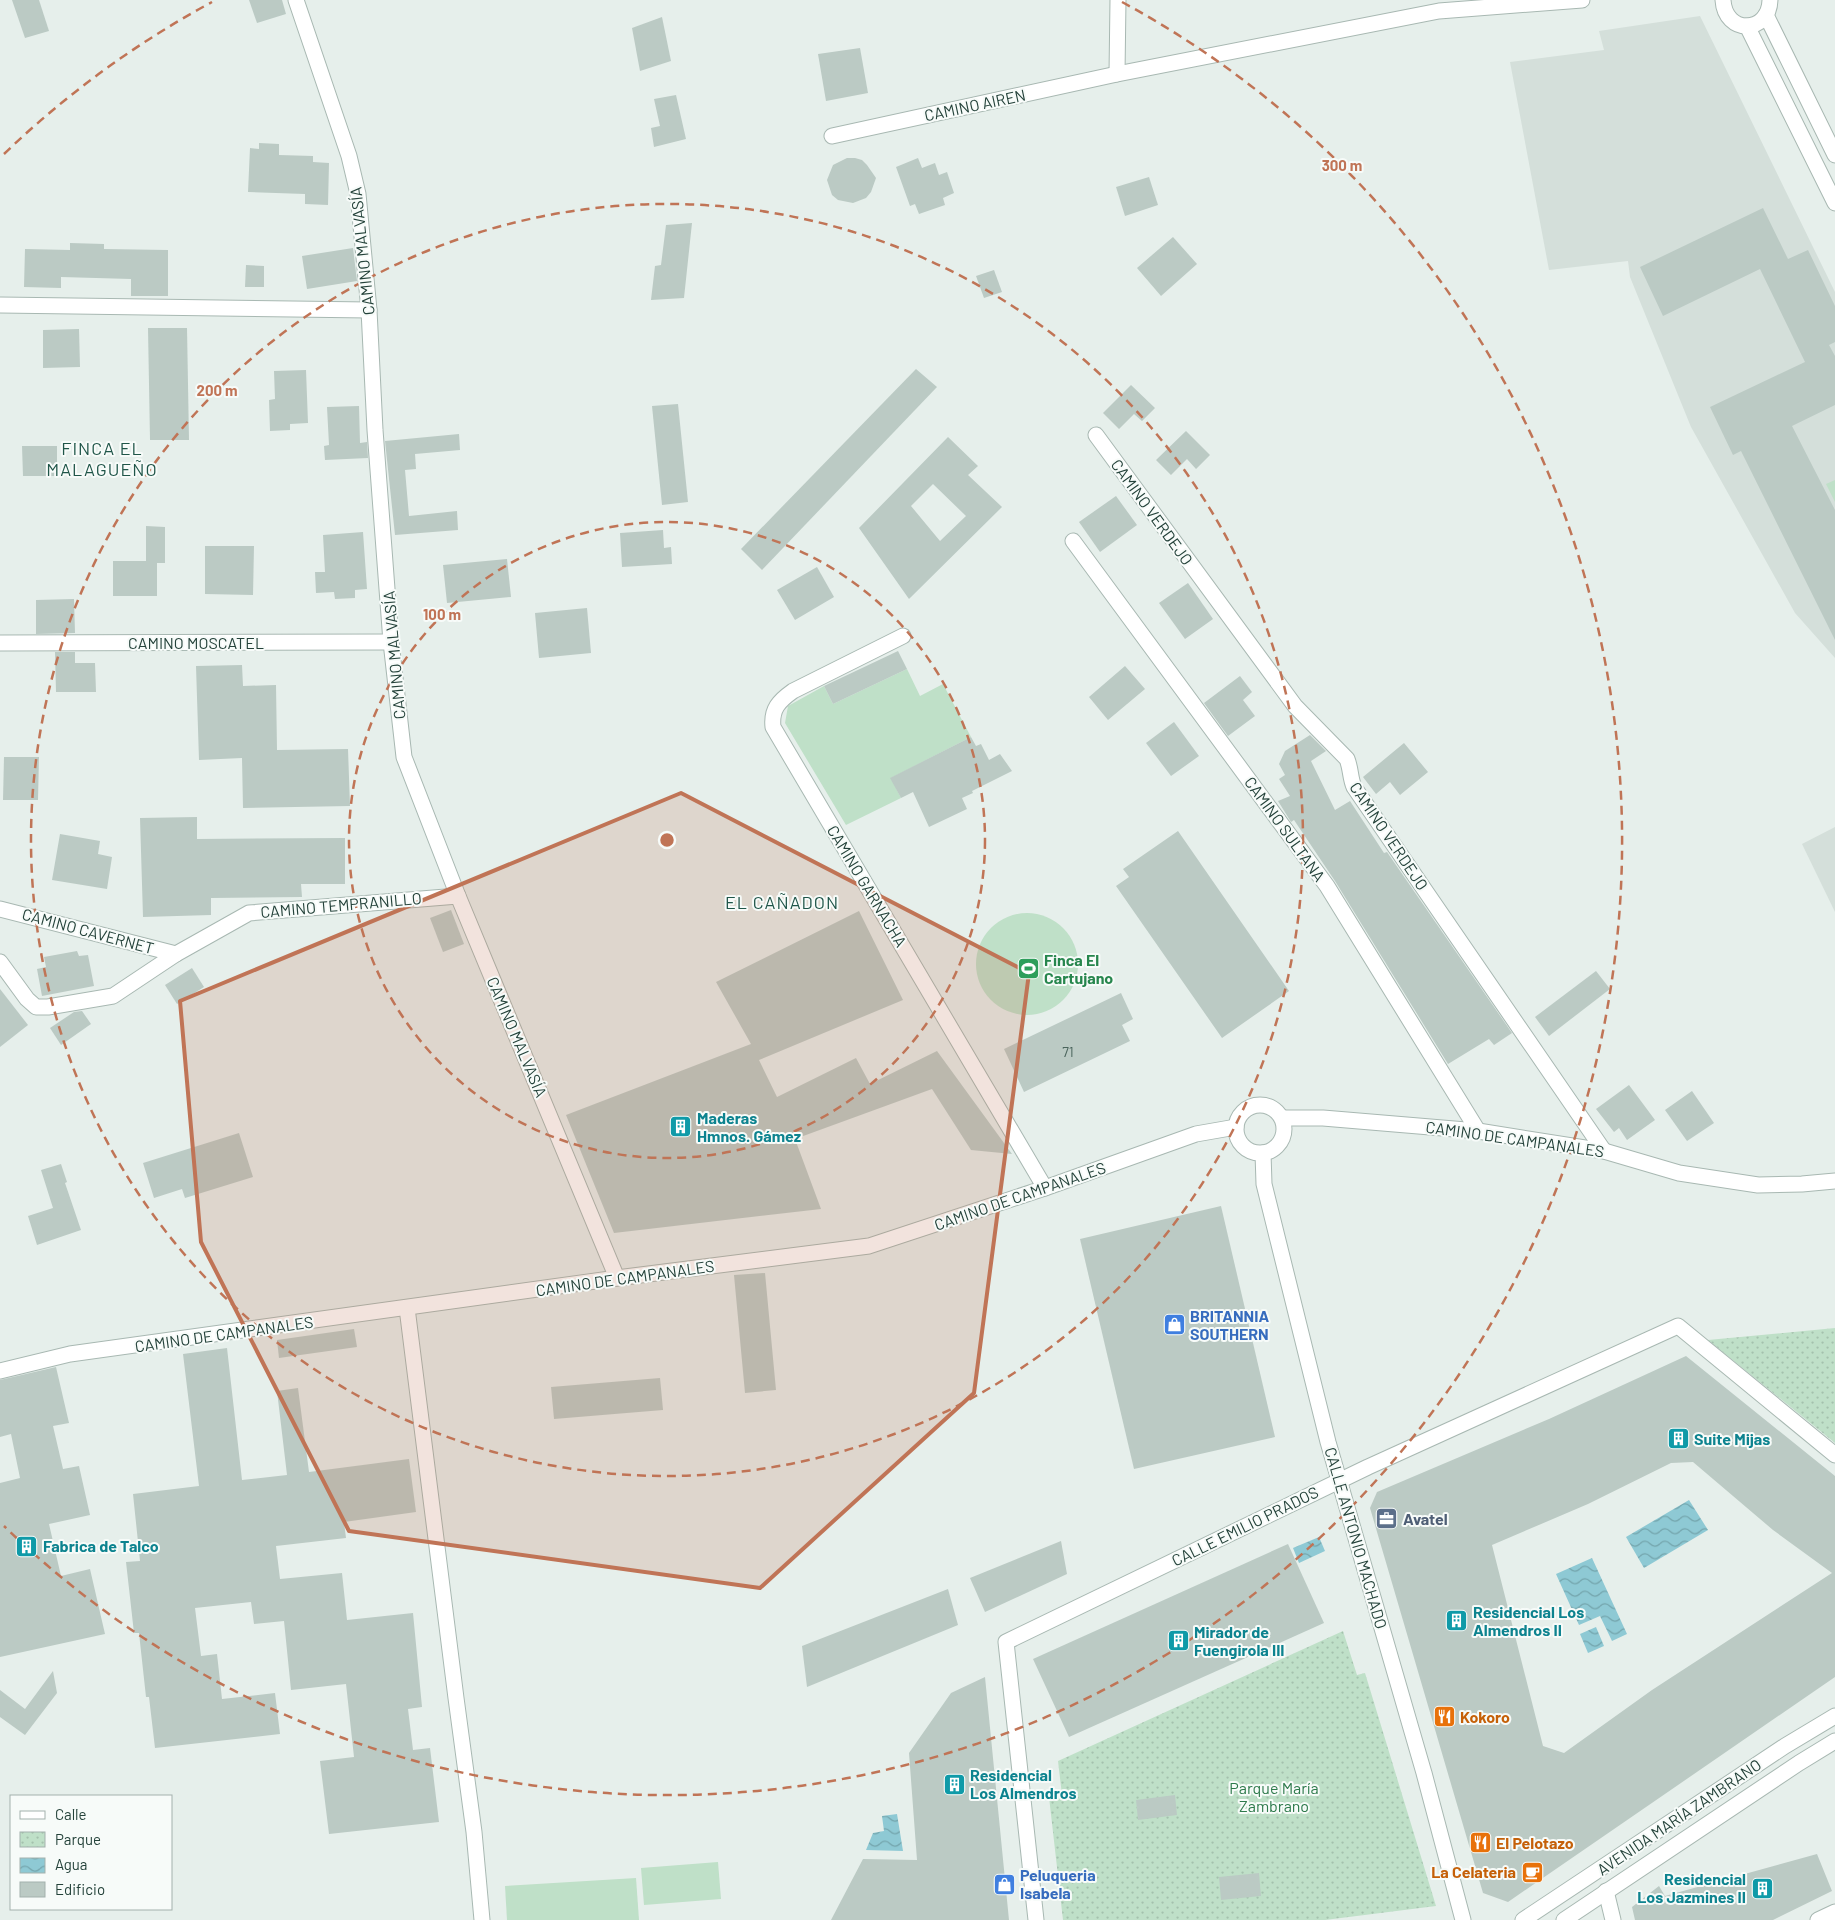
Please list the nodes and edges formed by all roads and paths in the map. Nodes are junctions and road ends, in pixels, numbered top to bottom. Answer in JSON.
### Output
{"nodes":[{"id":1,"x":296,"y":0,"type":"edge"},
{"id":2,"x":1118,"y":0,"type":"edge"},
{"id":3,"x":1582,"y":0,"type":"edge"},
{"id":4,"x":1723,"y":0,"type":"edge"},
{"id":5,"x":1770,"y":0,"type":"edge"},
{"id":6,"x":1766,"y":15,"type":"junction"},
{"id":7,"x":1747,"y":26,"type":"junction"},
{"id":8,"x":1117,"y":74,"type":"junction"},
{"id":9,"x":832,"y":136,"type":"dead end"},
{"id":10,"x":1835,"y":155,"type":"edge"},
{"id":11,"x":1835,"y":203,"type":"edge"},
{"id":12,"x":0,"y":306,"type":"edge"},
{"id":13,"x":369,"y":310,"type":"junction"},
{"id":14,"x":1096,"y":435,"type":"dead end"},
{"id":15,"x":1073,"y":541,"type":"dead end"},
{"id":16,"x":903,"y":636,"type":"dead end"},
{"id":17,"x":391,"y":642,"type":"junction"},
{"id":18,"x":0,"y":644,"type":"edge"},
{"id":19,"x":458,"y":896,"type":"junction"},
{"id":20,"x":0,"y":908,"type":"edge"},
{"id":21,"x":176,"y":954,"type":"junction"},
{"id":22,"x":0,"y":962,"type":"edge"},
{"id":23,"x":1282,"y":1118,"type":"junction"},
{"id":24,"x":1236,"y":1127,"type":"junction"},
{"id":25,"x":1478,"y":1131,"type":"junction"},
{"id":26,"x":1604,"y":1151,"type":"junction"},
{"id":27,"x":1263,"y":1153,"type":"junction"},
{"id":28,"x":1835,"y":1181,"type":"edge"},
{"id":29,"x":1046,"y":1188,"type":"junction"},
{"id":30,"x":617,"y":1278,"type":"junction"},
{"id":31,"x":407,"y":1308,"type":"junction"},
{"id":32,"x":0,"y":1371,"type":"edge"},
{"id":33,"x":1835,"y":1455,"type":"edge"},
{"id":34,"x":1339,"y":1480,"type":"junction"},
{"id":35,"x":1835,"y":1716,"type":"edge"},
{"id":36,"x":1835,"y":1742,"type":"edge"},
{"id":37,"x":1606,"y":1891,"type":"junction"},
{"id":38,"x":1835,"y":1912,"type":"edge"},
{"id":39,"x":482,"y":1920,"type":"edge"},
{"id":40,"x":1036,"y":1920,"type":"edge"},
{"id":41,"x":1463,"y":1920,"type":"edge"},
{"id":42,"x":1523,"y":1920,"type":"edge"},
{"id":43,"x":1564,"y":1920,"type":"edge"},
{"id":44,"x":1613,"y":1920,"type":"edge"},
{"id":45,"x":1818,"y":1920,"type":"edge"}],
"edges":[{"from":1,"to":13,"type":"street","name":"CAMINO MALVASÍA"},
{"from":2,"to":8,"type":"street"},
{"from":3,"to":8,"type":"street","name":"CAMINO AIREN"},
{"from":4,"to":7,"type":"street"},
{"from":5,"to":6,"type":"street"},
{"from":6,"to":7,"type":"street"},
{"from":6,"to":10,"type":"street"},
{"from":7,"to":11,"type":"street"},
{"from":8,"to":9,"type":"street","name":"CAMINO AIREN"},
{"from":12,"to":13,"type":"street"},
{"from":13,"to":17,"type":"street","name":"CAMINO MALVASÍA"},
{"from":14,"to":26,"type":"street","name":"CAMINO VERDEJO"},
{"from":15,"to":25,"type":"street","name":"CAMINO SULTANA"},
{"from":16,"to":29,"type":"street","name":"CAMINO GARNACHA"},
{"from":17,"to":18,"type":"street","name":"CAMINO MOSCATEL"},
{"from":17,"to":19,"type":"street","name":"CAMINO MALVASÍA"},
{"from":19,"to":21,"type":"street","name":"CAMINO TEMPRANILLO"},
{"from":19,"to":30,"type":"street","name":"CAMINO MALVASÍA"},
{"from":20,"to":21,"type":"street","name":"CAMINO CAVERNET"},
{"from":21,"to":22,"type":"street","name":"CAMINO TEMPRANILLO"},
{"from":23,"to":24,"type":"street"},
{"from":23,"to":25,"type":"street","name":"CAMINO DE CAMPANALES"},
{"from":23,"to":27,"type":"street"},
{"from":24,"to":27,"type":"street"},
{"from":24,"to":29,"type":"street","name":"CAMINO DE CAMPANALES"},
{"from":25,"to":26,"type":"street","name":"CAMINO DE CAMPANALES"},
{"from":26,"to":28,"type":"street","name":"CAMINO DE CAMPANALES"},
{"from":27,"to":34,"type":"street","name":"CALLE ANTONIO MACHADO"},
{"from":29,"to":30,"type":"street","name":"CAMINO DE CAMPANALES"},
{"from":30,"to":31,"type":"street","name":"CAMINO DE CAMPANALES"},
{"from":31,"to":32,"type":"street","name":"CAMINO DE CAMPANALES"},
{"from":31,"to":39,"type":"street"},
{"from":33,"to":34,"type":"street","name":"CALLE EMILIO PRADOS"},
{"from":34,"to":40,"type":"street","name":"CALLE EMILIO PRADOS"},
{"from":34,"to":41,"type":"street","name":"CALLE ANTONIO MACHADO"},
{"from":35,"to":42,"type":"street","name":"AVENIDA MARÍA ZAMBRANO"},
{"from":36,"to":37,"type":"street","name":"AVENIDA MARÍA ZAMBRANO"},
{"from":37,"to":43,"type":"street","name":"AVENIDA MARÍA ZAMBRANO"},
{"from":37,"to":44,"type":"street"},
{"from":38,"to":45,"type":"street"}]}
